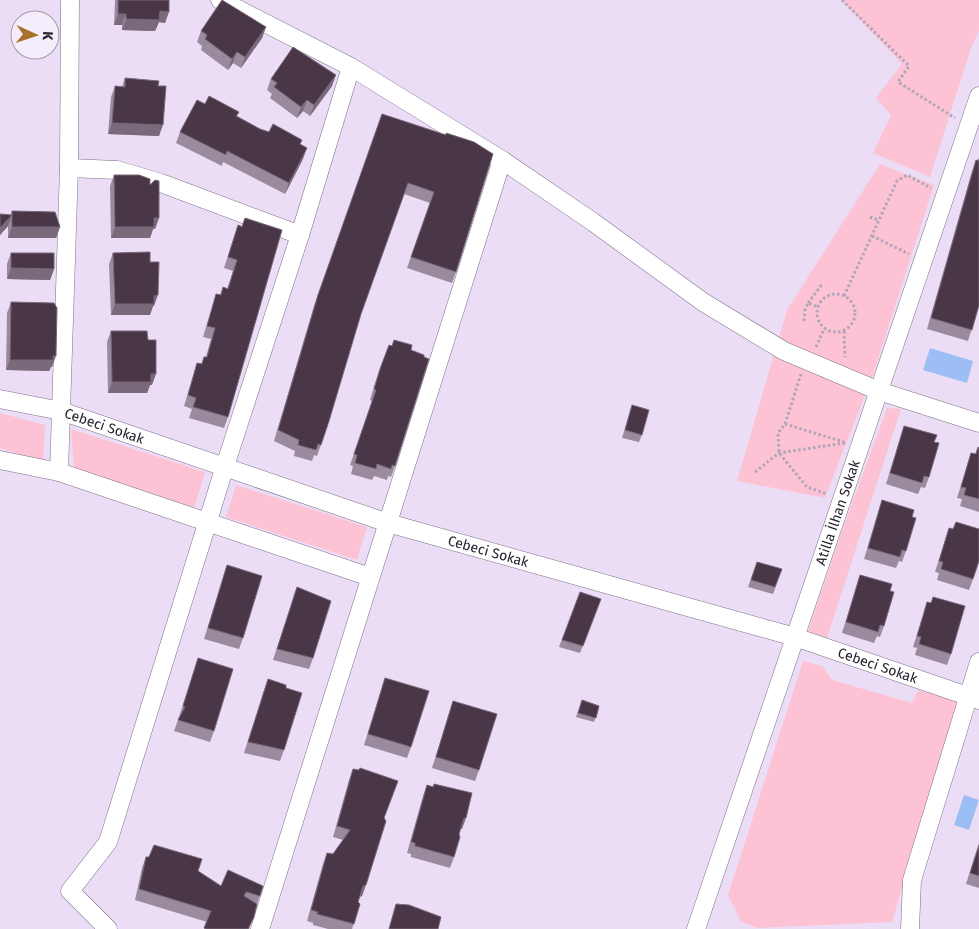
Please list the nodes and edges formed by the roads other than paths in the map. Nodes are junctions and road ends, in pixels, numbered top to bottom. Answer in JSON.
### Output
{"nodes":[{"id":1,"x":70,"y":0,"type":"edge"},
{"id":2,"x":220,"y":0,"type":"edge"},
{"id":3,"x":351,"y":67,"type":"junction"},
{"id":4,"x":979,"y":96,"type":"edge"},
{"id":5,"x":502,"y":160,"type":"junction"},
{"id":6,"x":69,"y":168,"type":"junction"},
{"id":7,"x":300,"y":235,"type":"junction"},
{"id":8,"x":880,"y":391,"type":"junction"},
{"id":9,"x":0,"y":399,"type":"edge"},
{"id":10,"x":61,"y":411,"type":"junction"},
{"id":11,"x":979,"y":423,"type":"edge"},
{"id":12,"x":0,"y":460,"type":"edge"},
{"id":13,"x":225,"y":466,"type":"junction"},
{"id":14,"x":59,"y":472,"type":"junction"},
{"id":15,"x":207,"y":523,"type":"junction"},
{"id":16,"x":388,"y":523,"type":"junction"},
{"id":17,"x":370,"y":577,"type":"junction"},
{"id":18,"x":795,"y":637,"type":"junction"},
{"id":19,"x":979,"y":662,"type":"edge"},
{"id":20,"x":973,"y":698,"type":"edge"},
{"id":21,"x":108,"y":929,"type":"edge"},
{"id":22,"x":260,"y":929,"type":"edge"},
{"id":23,"x":696,"y":929,"type":"edge"},
{"id":24,"x":910,"y":929,"type":"edge"}],
"edges":[{"from":1,"to":6,"type":"street"},
{"from":2,"to":3,"type":"street"},
{"from":3,"to":5,"type":"street"},
{"from":3,"to":7,"type":"street"},
{"from":4,"to":8,"type":"street","name":"Atilla İlhan Sokak"},
{"from":5,"to":8,"type":"street"},
{"from":5,"to":16,"type":"street"},
{"from":6,"to":7,"type":"street"},
{"from":6,"to":10,"type":"street"},
{"from":7,"to":13,"type":"street"},
{"from":8,"to":11,"type":"street"},
{"from":8,"to":18,"type":"street","name":"Atilla İlhan Sokak"},
{"from":9,"to":10,"type":"street","name":"Cebeci Sokak"},
{"from":10,"to":13,"type":"street","name":"Cebeci Sokak"},
{"from":10,"to":14,"type":"street"},
{"from":12,"to":14,"type":"street"},
{"from":13,"to":15,"type":"street"},
{"from":13,"to":16,"type":"street","name":"Cebeci Sokak"},
{"from":14,"to":15,"type":"street"},
{"from":15,"to":17,"type":"street"},
{"from":15,"to":21,"type":"street"},
{"from":16,"to":17,"type":"street"},
{"from":16,"to":18,"type":"street","name":"Cebeci Sokak"},
{"from":17,"to":22,"type":"street"},
{"from":18,"to":20,"type":"street","name":"Cebeci Sokak"},
{"from":18,"to":23,"type":"street","name":"Atilla İlhan Sokak"},
{"from":19,"to":20,"type":"street"},
{"from":20,"to":24,"type":"street"}]}
